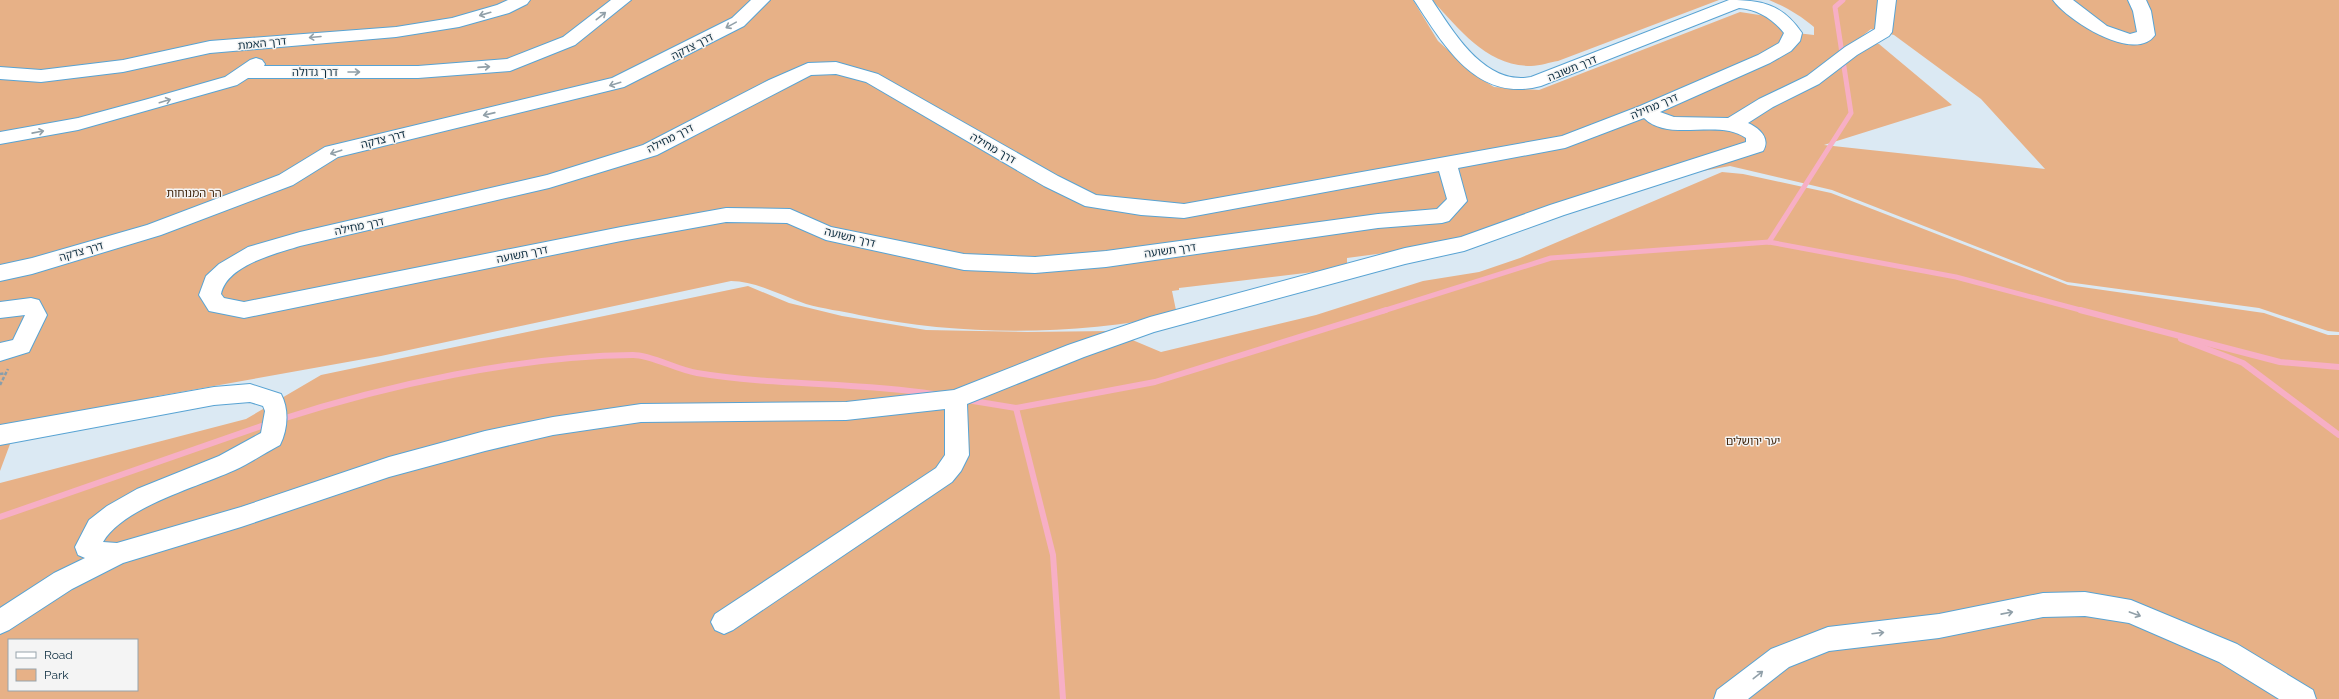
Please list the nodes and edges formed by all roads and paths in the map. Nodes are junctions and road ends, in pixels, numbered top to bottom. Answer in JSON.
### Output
{"nodes":[{"id":1,"x":522,"y":0,"type":"edge"},
{"id":2,"x":622,"y":0,"type":"edge"},
{"id":3,"x":761,"y":0,"type":"edge"},
{"id":4,"x":1423,"y":0,"type":"edge"},
{"id":5,"x":1887,"y":0,"type":"edge"},
{"id":6,"x":2062,"y":0,"type":"edge"},
{"id":7,"x":2137,"y":0,"type":"edge"},
{"id":8,"x":1750,"y":1,"type":"edge"},
{"id":9,"x":258,"y":48,"type":"junction"},
{"id":10,"x":245,"y":72,"type":"junction"},
{"id":11,"x":0,"y":73,"type":"edge"},
{"id":12,"x":1647,"y":110,"type":"junction"},
{"id":13,"x":1732,"y":124,"type":"junction"},
{"id":14,"x":0,"y":138,"type":"edge"},
{"id":15,"x":1447,"y":163,"type":"junction"},
{"id":16,"x":0,"y":273,"type":"edge"},
{"id":17,"x":210,"y":295,"type":"joint"},
{"id":18,"x":0,"y":310,"type":"edge"},
{"id":19,"x":0,"y":352,"type":"edge"},
{"id":20,"x":0,"y":374,"type":"edge"},
{"id":21,"x":0,"y":385,"type":"edge"},
{"id":22,"x":956,"y":399,"type":"junction"},
{"id":23,"x":0,"y":435,"type":"edge"},
{"id":24,"x":117,"y":554,"type":"junction"},
{"id":25,"x":0,"y":622,"type":"edge"},
{"id":26,"x":724,"y":622,"type":"dead end"},
{"id":27,"x":1727,"y":699,"type":"edge"},
{"id":28,"x":2303,"y":699,"type":"edge"}],
"edges":[{"from":1,"to":9,"type":"street","name":"דרך האמת","one_way":true},
{"from":10,"to":2,"type":"street","name":"דרך גדולה","one_way":true},
{"from":3,"to":16,"type":"street","name":"דרך צדקה","one_way":true},
{"from":4,"to":8,"type":"street","name":"דרך תשובה"},
{"from":5,"to":13,"type":"street"},
{"from":6,"to":7,"type":"street"},
{"from":8,"to":12,"type":"street","name":"דרך מחילה"},
{"from":9,"to":10,"type":"street"},
{"from":9,"to":11,"type":"street","name":"דרך האמת"},
{"from":14,"to":10,"type":"street","one_way":true},
{"from":12,"to":13,"type":"street"},
{"from":12,"to":15,"type":"street","name":"דרך מחילה"},
{"from":13,"to":22,"type":"street"},
{"from":15,"to":17,"type":"street","name":"דרך תשועה"},
{"from":15,"to":17,"type":"street","name":"דרך מחילה"},
{"from":18,"to":19,"type":"street"},
{"from":20,"to":21,"type":"path"},
{"from":22,"to":24,"type":"street"},
{"from":22,"to":26,"type":"street"},
{"from":23,"to":24,"type":"street"},
{"from":24,"to":25,"type":"street"},
{"from":27,"to":28,"type":"street","one_way":true}]}
